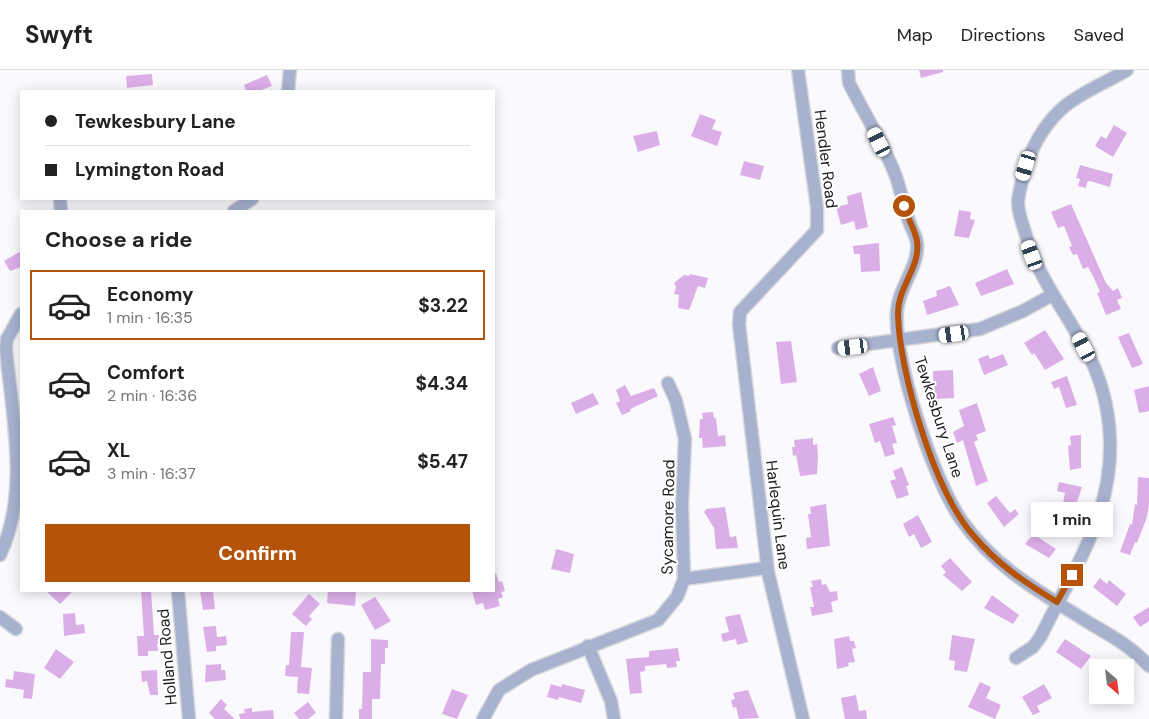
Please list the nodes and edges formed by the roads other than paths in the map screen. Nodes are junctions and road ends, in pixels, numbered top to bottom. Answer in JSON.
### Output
{"nodes":[{"id":1,"x":290,"y":70,"type":"edge"},
{"id":2,"x":798,"y":70,"type":"edge"},
{"id":3,"x":848,"y":70,"type":"edge"},
{"id":4,"x":1127,"y":70,"type":"edge"},
{"id":5,"x":288,"y":90,"type":"edge"},
{"id":6,"x":250,"y":200,"type":"edge"},
{"id":7,"x":236,"y":210,"type":"edge"},
{"id":8,"x":1052,"y":295,"type":"junction"},
{"id":9,"x":740,"y":312,"type":"joint"},
{"id":10,"x":20,"y":315,"type":"edge"},
{"id":11,"x":4,"y":338,"type":"edge"},
{"id":12,"x":898,"y":342,"type":"junction"},
{"id":13,"x":838,"y":348,"type":"dead end"},
{"id":14,"x":668,"y":383,"type":"dead end"},
{"id":15,"x":0,"y":555,"type":"edge"},
{"id":16,"x":767,"y":568,"type":"junction"},
{"id":17,"x":684,"y":579,"type":"junction"},
{"id":18,"x":178,"y":592,"type":"edge"},
{"id":19,"x":1057,"y":602,"type":"junction"},
{"id":20,"x":0,"y":617,"type":"edge"},
{"id":21,"x":16,"y":629,"type":"dead end"},
{"id":22,"x":338,"y":639,"type":"dead end"},
{"id":23,"x":588,"y":646,"type":"junction"},
{"id":24,"x":1016,"y":658,"type":"dead end"},
{"id":25,"x":1149,"y":666,"type":"edge"},
{"id":26,"x":189,"y":719,"type":"edge"},
{"id":27,"x":336,"y":719,"type":"edge"},
{"id":28,"x":483,"y":719,"type":"edge"},
{"id":29,"x":614,"y":719,"type":"edge"},
{"id":30,"x":803,"y":719,"type":"edge"}],
"edges":[{"from":1,"to":5,"type":"street"},
{"from":2,"to":9,"type":"street","name":"Hendler Road"},
{"from":3,"to":12,"type":"street","name":"Tewkesbury Lane"},
{"from":4,"to":8,"type":"street"},
{"from":6,"to":7,"type":"street"},
{"from":8,"to":12,"type":"street"},
{"from":8,"to":19,"type":"street"},
{"from":9,"to":16,"type":"street","name":"Harlequin Lane"},
{"from":10,"to":11,"type":"street"},
{"from":11,"to":15,"type":"street"},
{"from":12,"to":13,"type":"street"},
{"from":12,"to":19,"type":"street","name":"Tewkesbury Lane"},
{"from":14,"to":17,"type":"street","name":"Sycamore Road"},
{"from":16,"to":17,"type":"street"},
{"from":16,"to":30,"type":"street","name":"Harlequin Lane"},
{"from":17,"to":23,"type":"street","name":"Sycamore Road"},
{"from":18,"to":26,"type":"street","name":"Holland Road"},
{"from":19,"to":24,"type":"street"},
{"from":19,"to":25,"type":"street","name":"Tewkesbury Lane"},
{"from":20,"to":21,"type":"street"},
{"from":22,"to":27,"type":"street"},
{"from":23,"to":28,"type":"street","name":"Sycamore Road"},
{"from":23,"to":29,"type":"street"}]}
